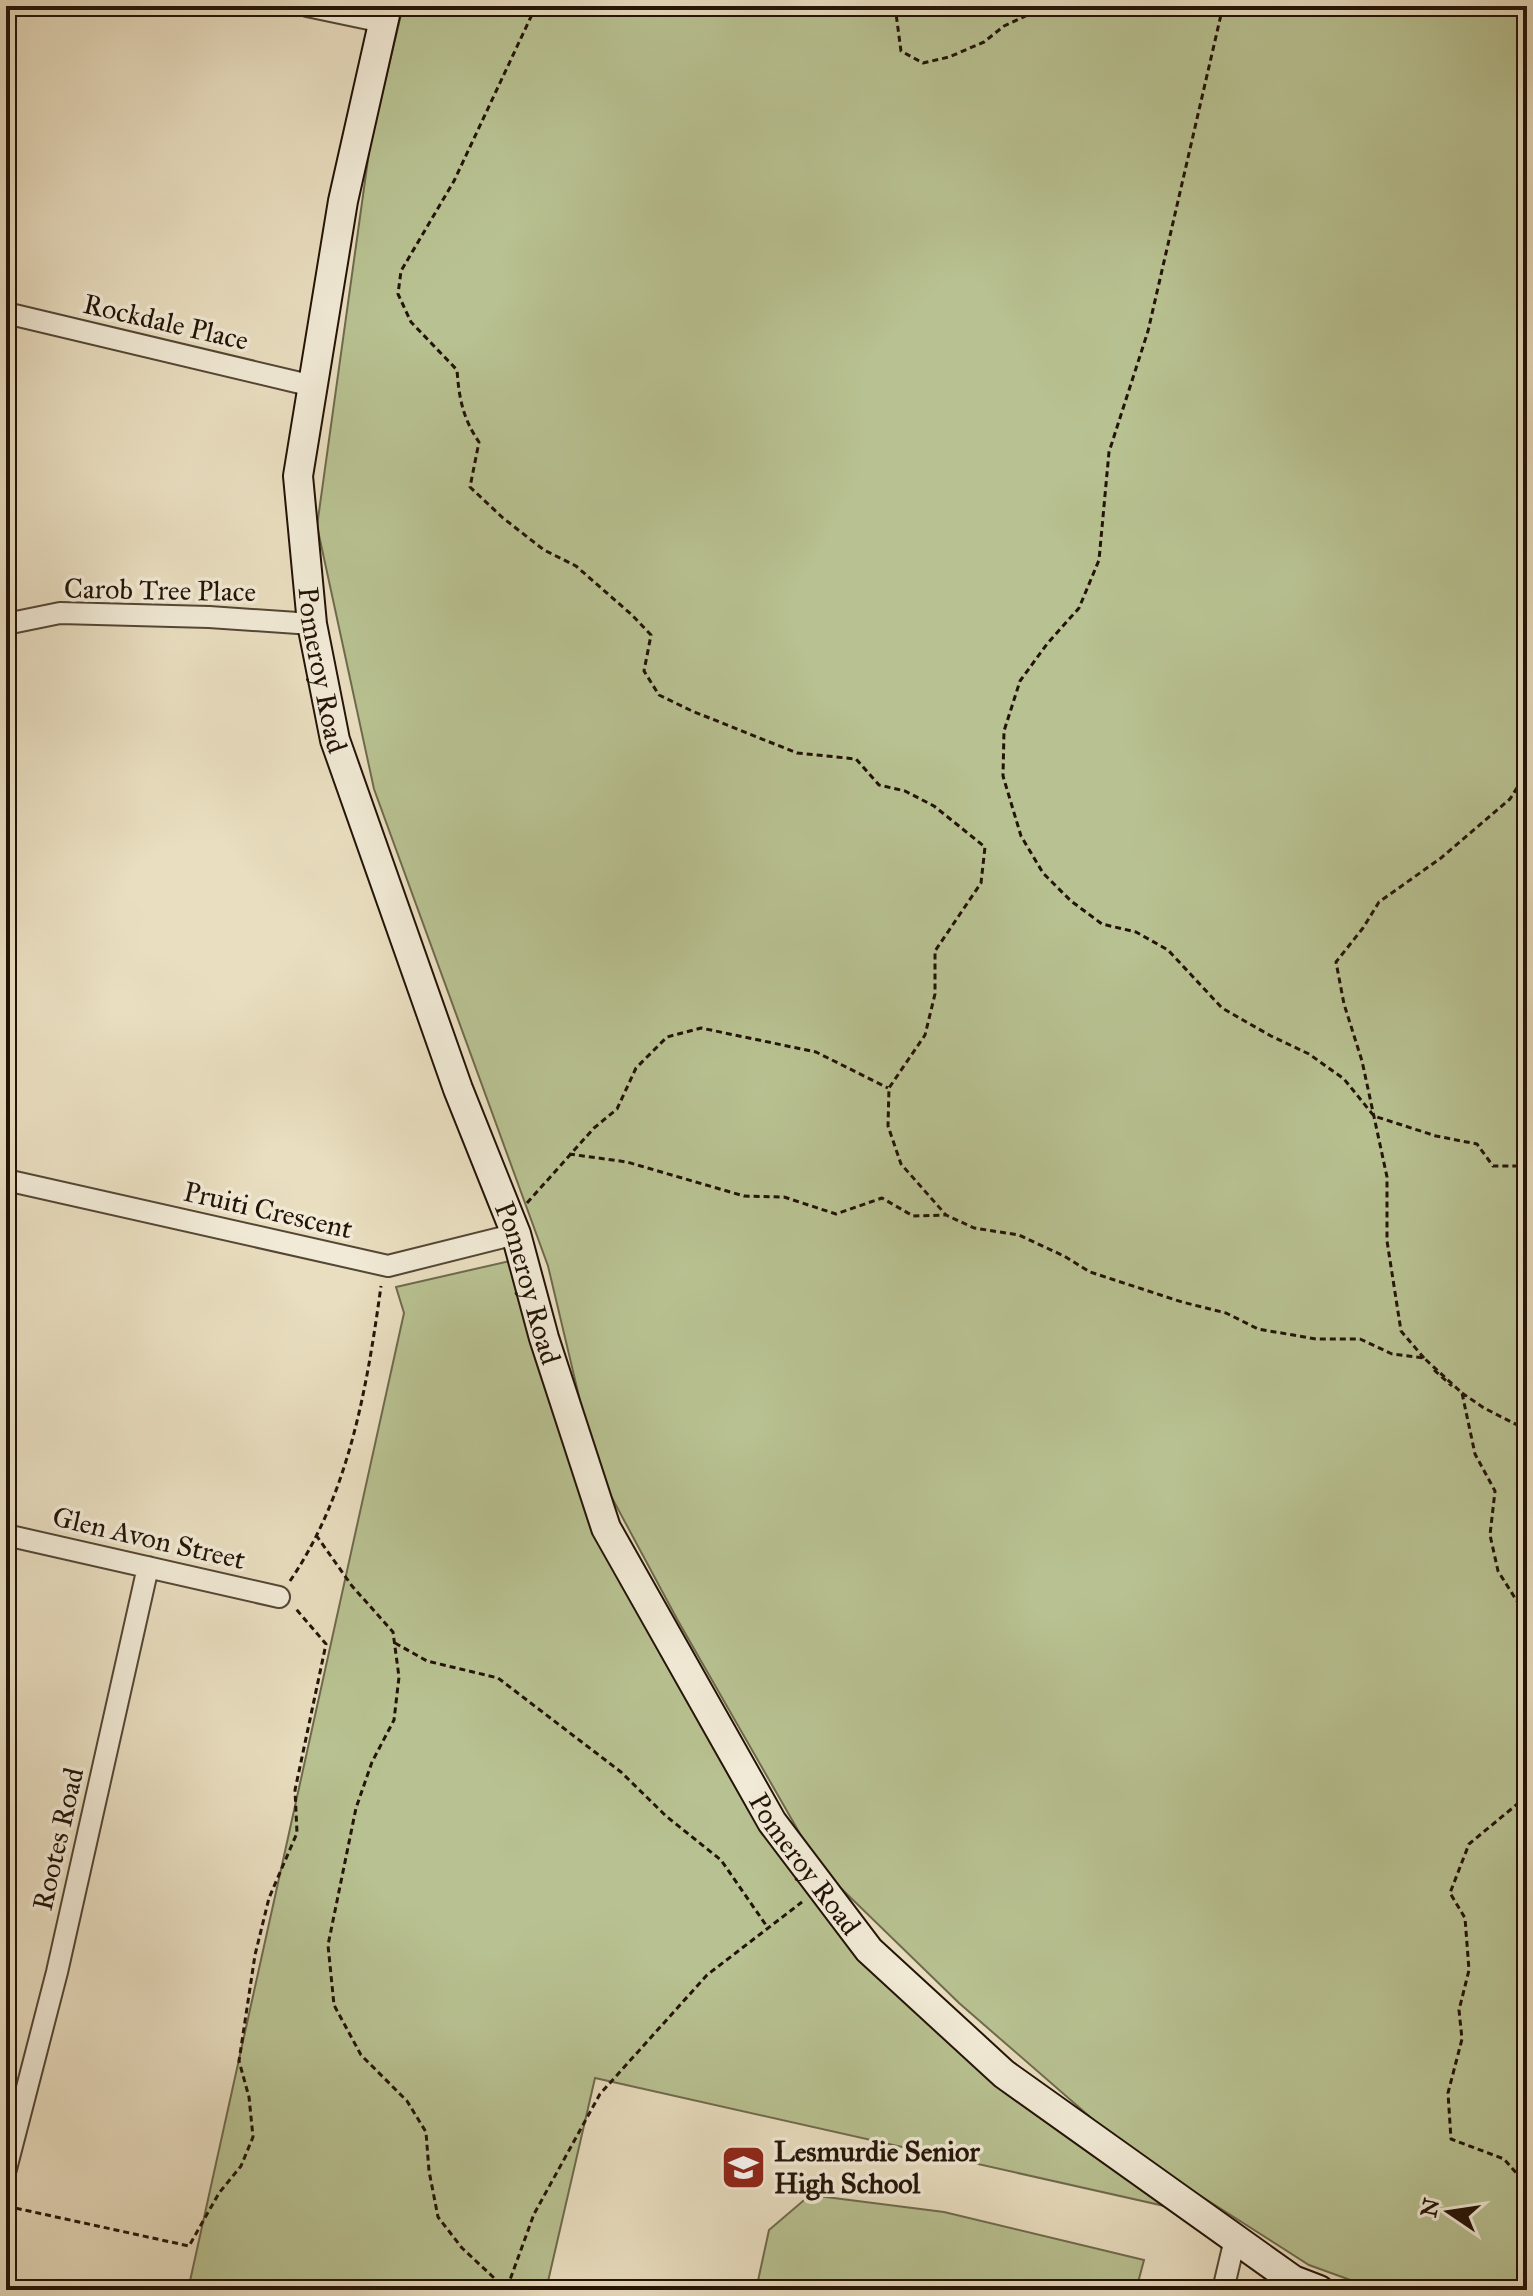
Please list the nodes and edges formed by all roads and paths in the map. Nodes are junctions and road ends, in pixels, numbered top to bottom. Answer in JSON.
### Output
{"nodes":[{"id":1,"x":307,"y":6,"type":"edge"},
{"id":2,"x":536,"y":6,"type":"edge"},
{"id":3,"x":895,"y":6,"type":"edge"},
{"id":4,"x":1047,"y":6,"type":"edge"},
{"id":5,"x":1223,"y":6,"type":"edge"},
{"id":6,"x":385,"y":14,"type":"edge"},
{"id":7,"x":6,"y":313,"type":"edge"},
{"id":8,"x":313,"y":386,"type":"junction"},
{"id":9,"x":6,"y":624,"type":"edge"},
{"id":10,"x":312,"y":624,"type":"junction"},
{"id":11,"x":1527,"y":772,"type":"edge"},
{"id":12,"x":889,"y":1088,"type":"junction"},
{"id":13,"x":1374,"y":1116,"type":"junction"},
{"id":14,"x":569,"y":1154,"type":"junction"},
{"id":15,"x":1527,"y":1166,"type":"edge"},
{"id":16,"x":6,"y":1180,"type":"edge"},
{"id":17,"x":946,"y":1215,"type":"junction"},
{"id":18,"x":513,"y":1226,"type":"junction"},
{"id":19,"x":383,"y":1265,"type":"junction"},
{"id":20,"x":1424,"y":1358,"type":"junction"},
{"id":21,"x":1462,"y":1393,"type":"junction"},
{"id":22,"x":1527,"y":1430,"type":"edge"},
{"id":23,"x":6,"y":1535,"type":"edge"},
{"id":24,"x":316,"y":1535,"type":"junction"},
{"id":25,"x":148,"y":1567,"type":"junction"},
{"id":26,"x":279,"y":1597,"type":"junction"},
{"id":27,"x":1527,"y":1617,"type":"edge"},
{"id":28,"x":394,"y":1643,"type":"junction"},
{"id":29,"x":1527,"y":1796,"type":"edge"},
{"id":30,"x":821,"y":1887,"type":"junction"},
{"id":31,"x":768,"y":1928,"type":"junction"},
{"id":32,"x":6,"y":2169,"type":"edge"},
{"id":33,"x":1527,"y":2185,"type":"edge"},
{"id":34,"x":6,"y":2206,"type":"edge"},
{"id":35,"x":1235,"y":2239,"type":"junction"},
{"id":36,"x":507,"y":2289,"type":"edge"},
{"id":37,"x":1223,"y":2290,"type":"edge"},
{"id":38,"x":1319,"y":2290,"type":"edge"}],
"edges":[{"from":1,"to":6,"type":"street"},
{"from":2,"to":12,"type":"path"},
{"from":3,"to":4,"type":"path"},
{"from":5,"to":13,"type":"path"},
{"from":6,"to":8,"type":"street","name":"Pomeroy Road"},
{"from":7,"to":8,"type":"street","name":"Rockdale Place"},
{"from":8,"to":10,"type":"street","name":"Pomeroy Road"},
{"from":9,"to":10,"type":"street","name":"Carob Tree Place"},
{"from":10,"to":18,"type":"street","name":"Pomeroy Road"},
{"from":11,"to":13,"type":"path"},
{"from":12,"to":14,"type":"path"},
{"from":12,"to":17,"type":"path"},
{"from":13,"to":15,"type":"path"},
{"from":13,"to":20,"type":"path"},
{"from":14,"to":17,"type":"path"},
{"from":14,"to":18,"type":"path"},
{"from":16,"to":19,"type":"street","name":"Pruiti Crescent"},
{"from":17,"to":20,"type":"path"},
{"from":18,"to":19,"type":"street","name":"Pruiti Crescent"},
{"from":18,"to":30,"type":"street","name":"Pomeroy Road"},
{"from":19,"to":24,"type":"path"},
{"from":20,"to":21,"type":"path"},
{"from":21,"to":22,"type":"path"},
{"from":21,"to":27,"type":"path"},
{"from":23,"to":25,"type":"street","name":"Glen Avon Street"},
{"from":24,"to":26,"type":"path"},
{"from":24,"to":28,"type":"path"},
{"from":25,"to":26,"type":"street","name":"Glen Avon Street"},
{"from":25,"to":32,"type":"street","name":"Rootes Road"},
{"from":26,"to":34,"type":"path"},
{"from":28,"to":31,"type":"path"},
{"from":28,"to":36,"type":"path"},
{"from":29,"to":33,"type":"path"},
{"from":30,"to":31,"type":"path"},
{"from":30,"to":35,"type":"street","name":"Pomeroy Road"},
{"from":31,"to":36,"type":"path"},
{"from":35,"to":37,"type":"street"},
{"from":35,"to":38,"type":"street","name":"Pomeroy Road"}]}
